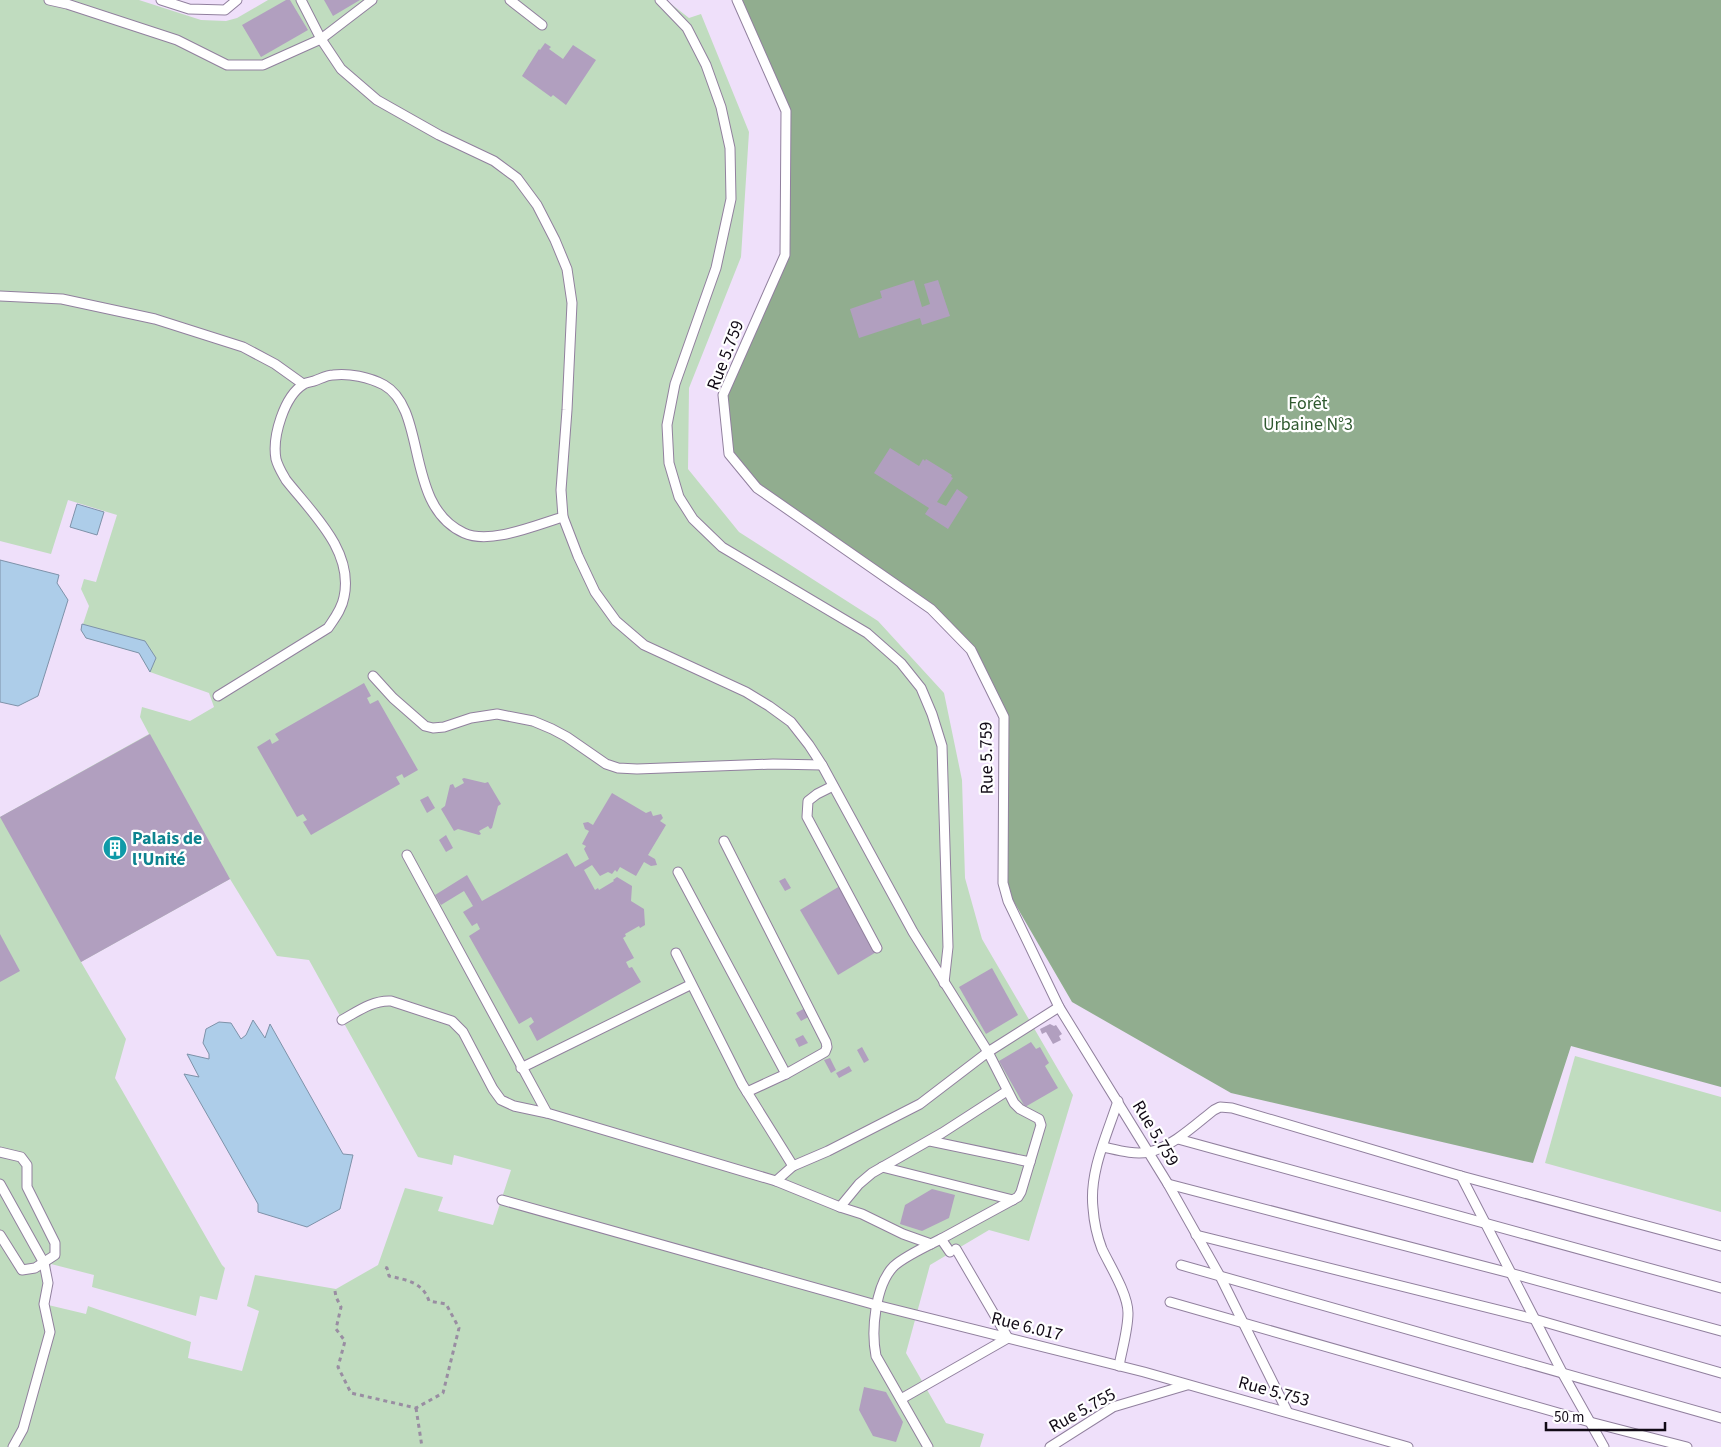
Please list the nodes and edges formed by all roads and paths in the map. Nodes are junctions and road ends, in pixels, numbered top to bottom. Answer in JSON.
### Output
{"nodes":[{"id":1,"x":49,"y":0,"type":"edge"},
{"id":2,"x":161,"y":0,"type":"edge"},
{"id":3,"x":237,"y":0,"type":"edge"},
{"id":4,"x":301,"y":0,"type":"edge"},
{"id":5,"x":372,"y":0,"type":"edge"},
{"id":6,"x":510,"y":0,"type":"edge"},
{"id":7,"x":660,"y":0,"type":"edge"},
{"id":8,"x":737,"y":0,"type":"edge"},
{"id":9,"x":542,"y":25,"type":"dead end"},
{"id":10,"x":321,"y":39,"type":"junction"},
{"id":11,"x":0,"y":296,"type":"edge"},
{"id":12,"x":303,"y":384,"type":"junction"},
{"id":13,"x":563,"y":517,"type":"junction"},
{"id":14,"x":372,"y":676,"type":"dead end"},
{"id":15,"x":218,"y":696,"type":"dead end"},
{"id":16,"x":822,"y":765,"type":"junction"},
{"id":17,"x":834,"y":786,"type":"junction"},
{"id":18,"x":724,"y":842,"type":"dead end"},
{"id":19,"x":407,"y":855,"type":"dead end"},
{"id":20,"x":678,"y":872,"type":"dead end"},
{"id":21,"x":877,"y":948,"type":"dead end"},
{"id":22,"x":676,"y":953,"type":"dead end"},
{"id":23,"x":944,"y":983,"type":"junction"},
{"id":24,"x":690,"y":985,"type":"junction"},
{"id":25,"x":1059,"y":1007,"type":"junction"},
{"id":26,"x":342,"y":1020,"type":"dead end"},
{"id":27,"x":988,"y":1052,"type":"junction"},
{"id":28,"x":521,"y":1068,"type":"junction"},
{"id":29,"x":786,"y":1074,"type":"junction"},
{"id":30,"x":1007,"y":1091,"type":"junction"},
{"id":31,"x":747,"y":1092,"type":"junction"},
{"id":32,"x":1118,"y":1101,"type":"junction"},
{"id":33,"x":547,"y":1113,"type":"junction"},
{"id":34,"x":1178,"y":1139,"type":"junction"},
{"id":35,"x":930,"y":1140,"type":"junction"},
{"id":36,"x":1103,"y":1147,"type":"junction"},
{"id":37,"x":0,"y":1152,"type":"edge"},
{"id":38,"x":1149,"y":1152,"type":"junction"},
{"id":39,"x":1030,"y":1162,"type":"junction"},
{"id":40,"x":793,"y":1166,"type":"junction"},
{"id":41,"x":882,"y":1167,"type":"junction"},
{"id":42,"x":1461,"y":1176,"type":"junction"},
{"id":43,"x":776,"y":1181,"type":"junction"},
{"id":44,"x":0,"y":1184,"type":"edge"},
{"id":45,"x":1168,"y":1184,"type":"junction"},
{"id":46,"x":502,"y":1200,"type":"dead end"},
{"id":47,"x":1013,"y":1200,"type":"junction"},
{"id":48,"x":840,"y":1207,"type":"junction"},
{"id":49,"x":1485,"y":1223,"type":"junction"},
{"id":50,"x":0,"y":1234,"type":"edge"},
{"id":51,"x":1196,"y":1235,"type":"junction"},
{"id":52,"x":941,"y":1239,"type":"junction"},
{"id":53,"x":931,"y":1244,"type":"junction"},
{"id":54,"x":1721,"y":1246,"type":"edge"},
{"id":55,"x":44,"y":1263,"type":"junction"},
{"id":56,"x":382,"y":1266,"type":"dead end"},
{"id":57,"x":1181,"y":1266,"type":"dead end"},
{"id":58,"x":1510,"y":1273,"type":"junction"},
{"id":59,"x":1220,"y":1278,"type":"junction"},
{"id":60,"x":1721,"y":1288,"type":"edge"},
{"id":61,"x":335,"y":1292,"type":"dead end"},
{"id":62,"x":1170,"y":1302,"type":"dead end"},
{"id":63,"x":876,"y":1305,"type":"junction"},
{"id":64,"x":1534,"y":1319,"type":"junction"},
{"id":65,"x":1243,"y":1323,"type":"junction"},
{"id":66,"x":1721,"y":1332,"type":"edge"},
{"id":67,"x":1008,"y":1338,"type":"junction"},
{"id":68,"x":1119,"y":1366,"type":"junction"},
{"id":69,"x":1130,"y":1368,"type":"joint"},
{"id":70,"x":1721,"y":1373,"type":"edge"},
{"id":71,"x":1563,"y":1374,"type":"junction"},
{"id":72,"x":1187,"y":1385,"type":"junction"},
{"id":73,"x":901,"y":1399,"type":"junction"},
{"id":74,"x":416,"y":1408,"type":"junction"},
{"id":75,"x":1287,"y":1411,"type":"junction"},
{"id":76,"x":1721,"y":1418,"type":"edge"},
{"id":77,"x":1590,"y":1422,"type":"junction"},
{"id":78,"x":13,"y":1447,"type":"edge"},
{"id":79,"x":422,"y":1447,"type":"edge"},
{"id":80,"x":928,"y":1447,"type":"edge"},
{"id":81,"x":1050,"y":1447,"type":"edge"},
{"id":82,"x":1408,"y":1447,"type":"edge"},
{"id":83,"x":1604,"y":1447,"type":"edge"},
{"id":84,"x":1687,"y":1447,"type":"edge"}],
"edges":[{"from":1,"to":10,"type":"lane"},
{"from":2,"to":3,"type":"lane"},
{"from":4,"to":10,"type":"lane"},
{"from":5,"to":10,"type":"lane"},
{"from":6,"to":9,"type":"lane"},
{"from":7,"to":23,"type":"lane"},
{"from":8,"to":25,"type":"lane","name":"Rue 5.759"},
{"from":10,"to":13,"type":"lane"},
{"from":11,"to":12,"type":"lane"},
{"from":12,"to":13,"type":"lane"},
{"from":12,"to":15,"type":"lane"},
{"from":13,"to":16,"type":"lane"},
{"from":14,"to":16,"type":"lane"},
{"from":16,"to":17,"type":"lane"},
{"from":17,"to":21,"type":"lane"},
{"from":17,"to":23,"type":"lane"},
{"from":18,"to":29,"type":"lane"},
{"from":19,"to":28,"type":"lane"},
{"from":20,"to":29,"type":"lane"},
{"from":22,"to":24,"type":"lane"},
{"from":23,"to":27,"type":"lane"},
{"from":24,"to":28,"type":"lane"},
{"from":24,"to":31,"type":"lane"},
{"from":25,"to":27,"type":"lane"},
{"from":25,"to":32,"type":"lane","name":"Rue 5.759"},
{"from":26,"to":33,"type":"lane"},
{"from":27,"to":30,"type":"lane"},
{"from":27,"to":40,"type":"lane"},
{"from":28,"to":33,"type":"lane"},
{"from":29,"to":31,"type":"lane"},
{"from":30,"to":35,"type":"lane"},
{"from":30,"to":39,"type":"lane"},
{"from":31,"to":40,"type":"lane"},
{"from":32,"to":36,"type":"lane"},
{"from":32,"to":38,"type":"lane","name":"Rue 5.759"},
{"from":33,"to":43,"type":"lane"},
{"from":34,"to":38,"type":"lane"},
{"from":34,"to":42,"type":"lane"},
{"from":34,"to":49,"type":"lane"},
{"from":35,"to":39,"type":"lane"},
{"from":35,"to":41,"type":"lane"},
{"from":36,"to":38,"type":"lane"},
{"from":36,"to":68,"type":"lane"},
{"from":37,"to":55,"type":"lane"},
{"from":38,"to":45,"type":"lane","name":"Rue 5.759"},
{"from":39,"to":47,"type":"lane"},
{"from":40,"to":43,"type":"lane"},
{"from":41,"to":47,"type":"lane"},
{"from":41,"to":48,"type":"lane"},
{"from":42,"to":49,"type":"lane"},
{"from":42,"to":54,"type":"lane"},
{"from":43,"to":48,"type":"lane"},
{"from":44,"to":55,"type":"lane"},
{"from":45,"to":51,"type":"lane","name":"Rue 5.759"},
{"from":45,"to":58,"type":"lane"},
{"from":46,"to":63,"type":"lane","name":"Rue 6.017"},
{"from":47,"to":52,"type":"lane"},
{"from":48,"to":53,"type":"lane"},
{"from":49,"to":58,"type":"lane"},
{"from":49,"to":60,"type":"lane"},
{"from":50,"to":55,"type":"lane"},
{"from":51,"to":59,"type":"lane","name":"Rue 5.759"},
{"from":51,"to":64,"type":"lane"},
{"from":52,"to":53,"type":"lane"},
{"from":52,"to":67,"type":"lane"},
{"from":53,"to":63,"type":"lane"},
{"from":55,"to":78,"type":"lane"},
{"from":56,"to":74,"type":"path"},
{"from":57,"to":59,"type":"lane"},
{"from":58,"to":64,"type":"lane"},
{"from":58,"to":66,"type":"lane"},
{"from":59,"to":65,"type":"lane","name":"Rue 5.759"},
{"from":59,"to":71,"type":"lane"},
{"from":61,"to":74,"type":"path"},
{"from":62,"to":65,"type":"lane"},
{"from":63,"to":67,"type":"lane","name":"Rue 6.017"},
{"from":63,"to":73,"type":"lane"},
{"from":64,"to":70,"type":"lane"},
{"from":64,"to":71,"type":"lane"},
{"from":65,"to":75,"type":"lane","name":"Rue 5.759"},
{"from":65,"to":77,"type":"lane"},
{"from":67,"to":68,"type":"lane","name":"Rue 6.017"},
{"from":67,"to":73,"type":"lane"},
{"from":68,"to":69,"type":"lane","name":"Rue 6.017"},
{"from":69,"to":72,"type":"lane","name":"Rue 5.753"},
{"from":71,"to":76,"type":"lane"},
{"from":71,"to":77,"type":"lane"},
{"from":72,"to":75,"type":"lane","name":"Rue 5.753"},
{"from":72,"to":81,"type":"lane","name":"Rue 5.755"},
{"from":73,"to":80,"type":"lane"},
{"from":74,"to":79,"type":"path"},
{"from":75,"to":82,"type":"lane","name":"Rue 5.753"},
{"from":77,"to":83,"type":"lane"},
{"from":77,"to":84,"type":"lane"}]}
